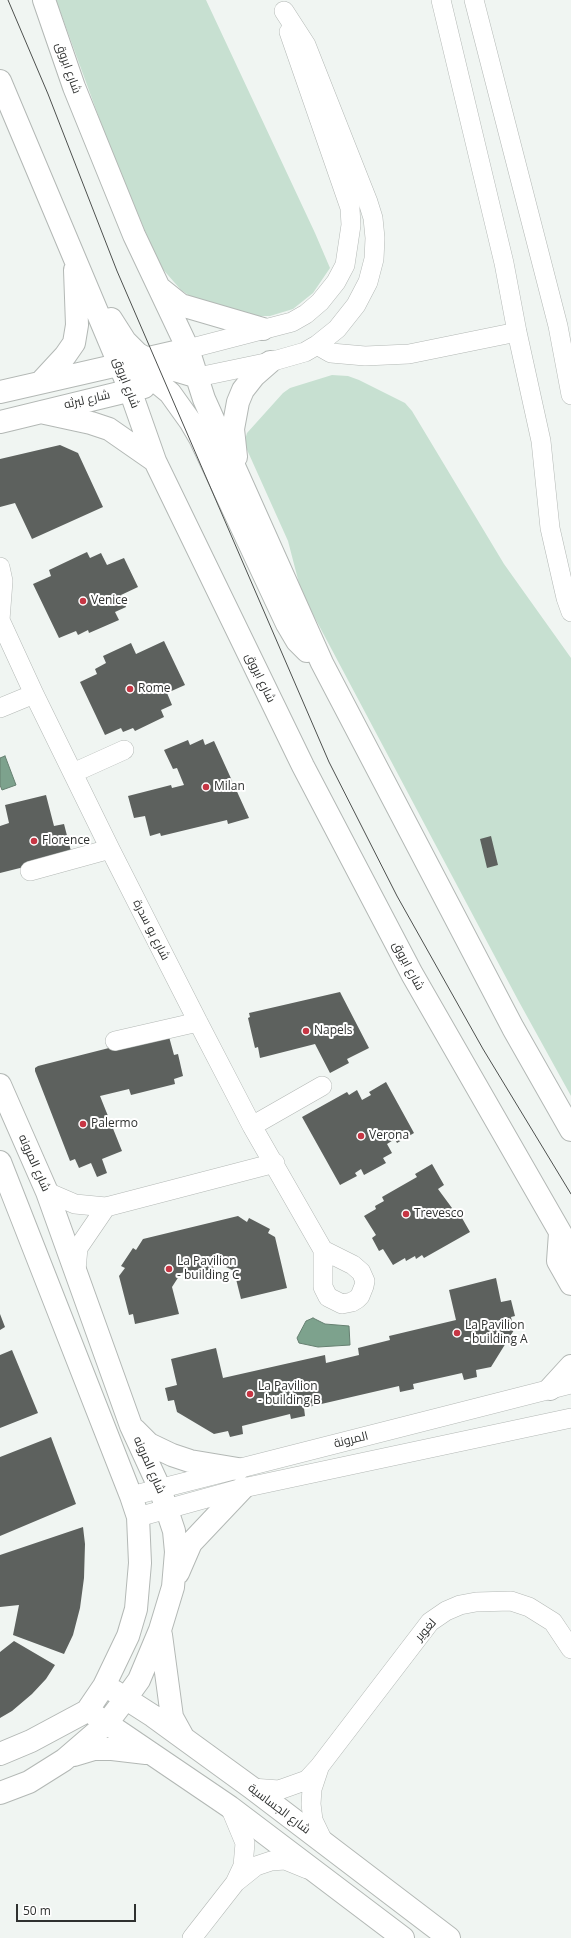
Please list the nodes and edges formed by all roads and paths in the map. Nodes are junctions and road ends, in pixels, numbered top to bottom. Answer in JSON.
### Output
{"nodes":[{"id":1,"x":44,"y":0,"type":"edge"},
{"id":2,"x":441,"y":0,"type":"edge"},
{"id":3,"x":474,"y":0,"type":"edge"},
{"id":4,"x":281,"y":6,"type":"edge"},
{"id":5,"x":0,"y":81,"type":"edge"},
{"id":6,"x":43,"y":182,"type":"junction"},
{"id":7,"x":75,"y":256,"type":"junction"},
{"id":8,"x":160,"y":289,"type":"junction"},
{"id":9,"x":263,"y":329,"type":"junction"},
{"id":10,"x":517,"y":332,"type":"junction"},
{"id":11,"x":317,"y":345,"type":"junction"},
{"id":12,"x":188,"y":349,"type":"junction"},
{"id":13,"x":146,"y":359,"type":"junction"},
{"id":14,"x":270,"y":362,"type":"junction"},
{"id":15,"x":120,"y":365,"type":"junction"},
{"id":16,"x":198,"y":376,"type":"junction"},
{"id":17,"x":41,"y":382,"type":"junction"},
{"id":18,"x":159,"y":384,"type":"junction"},
{"id":19,"x":130,"y":390,"type":"junction"},
{"id":20,"x":0,"y":392,"type":"edge"},
{"id":21,"x":571,"y":395,"type":"edge"},
{"id":22,"x":38,"y":412,"type":"junction"},
{"id":23,"x":0,"y":422,"type":"edge"},
{"id":24,"x":155,"y":461,"type":"junction"},
{"id":25,"x":238,"y":472,"type":"junction"},
{"id":26,"x":0,"y":567,"type":"edge"},
{"id":27,"x":571,"y":612,"type":"edge"},
{"id":28,"x":0,"y":620,"type":"edge"},
{"id":29,"x":322,"y":663,"type":"junction"},
{"id":30,"x":34,"y":694,"type":"junction"},
{"id":31,"x":0,"y":708,"type":"edge"},
{"id":32,"x":124,"y":750,"type":"dead end"},
{"id":33,"x":73,"y":773,"type":"junction"},
{"id":34,"x":110,"y":849,"type":"junction"},
{"id":35,"x":30,"y":871,"type":"dead end"},
{"id":36,"x":198,"y":1022,"type":"junction"},
{"id":37,"x":115,"y":1041,"type":"dead end"},
{"id":38,"x":0,"y":1085,"type":"edge"},
{"id":39,"x":322,"y":1086,"type":"dead end"},
{"id":40,"x":252,"y":1126,"type":"junction"},
{"id":41,"x":571,"y":1130,"type":"edge"},
{"id":42,"x":0,"y":1162,"type":"edge"},
{"id":43,"x":275,"y":1163,"type":"junction"},
{"id":44,"x":47,"y":1192,"type":"junction"},
{"id":45,"x":106,"y":1207,"type":"junction"},
{"id":46,"x":567,"y":1237,"type":"edge"},
{"id":47,"x":323,"y":1250,"type":"dead end"},
{"id":48,"x":76,"y":1270,"type":"junction"},
{"id":49,"x":571,"y":1284,"type":"edge"},
{"id":50,"x":571,"y":1366,"type":"edge"},
{"id":51,"x":571,"y":1384,"type":"edge"},
{"id":52,"x":550,"y":1389,"type":"junction"},
{"id":53,"x":571,"y":1418,"type":"edge"},
{"id":54,"x":132,"y":1426,"type":"junction"},
{"id":55,"x":241,"y":1479,"type":"junction"},
{"id":56,"x":132,"y":1496,"type":"junction"},
{"id":57,"x":164,"y":1499,"type":"junction"},
{"id":58,"x":138,"y":1517,"type":"junction"},
{"id":59,"x":173,"y":1588,"type":"junction"},
{"id":60,"x":160,"y":1630,"type":"junction"},
{"id":61,"x":571,"y":1649,"type":"edge"},
{"id":62,"x":104,"y":1686,"type":"junction"},
{"id":63,"x":126,"y":1698,"type":"junction"},
{"id":64,"x":86,"y":1711,"type":"junction"},
{"id":65,"x":107,"y":1723,"type":"junction"},
{"id":66,"x":184,"y":1738,"type":"junction"},
{"id":67,"x":0,"y":1754,"type":"edge"},
{"id":68,"x":149,"y":1754,"type":"junction"},
{"id":69,"x":64,"y":1760,"type":"junction"},
{"id":70,"x":319,"y":1767,"type":"junction"},
{"id":71,"x":252,"y":1788,"type":"junction"},
{"id":72,"x":0,"y":1793,"type":"edge"},
{"id":73,"x":230,"y":1807,"type":"junction"},
{"id":74,"x":324,"y":1843,"type":"junction"},
{"id":75,"x":315,"y":1872,"type":"junction"},
{"id":76,"x":235,"y":1883,"type":"junction"},
{"id":77,"x":192,"y":1938,"type":"edge"},
{"id":78,"x":403,"y":1938,"type":"edge"},
{"id":79,"x":449,"y":1938,"type":"edge"}],
"edges":[{"from":1,"to":8,"type":"street","name":"شارع ابروق"},
{"from":2,"to":10,"type":"street"},
{"from":3,"to":21,"type":"street"},
{"from":4,"to":9,"type":"street"},
{"from":4,"to":11,"type":"street"},
{"from":5,"to":6,"type":"street","name":"شارع ابروق"},
{"from":6,"to":7,"type":"street","name":"شارع ابروق"},
{"from":6,"to":13,"type":"street"},
{"from":7,"to":15,"type":"street","name":"شارع ابروق"},
{"from":7,"to":17,"type":"street"},
{"from":8,"to":9,"type":"street"},
{"from":8,"to":12,"type":"street","name":"شارع ابروق"},
{"from":9,"to":12,"type":"street"},
{"from":10,"to":11,"type":"street"},
{"from":10,"to":27,"type":"street"},
{"from":11,"to":14,"type":"street"},
{"from":12,"to":13,"type":"street"},
{"from":12,"to":16,"type":"street","name":"شارع ابروق"},
{"from":13,"to":15,"type":"street"},
{"from":13,"to":16,"type":"street"},
{"from":14,"to":16,"type":"street"},
{"from":14,"to":25,"type":"street"},
{"from":15,"to":17,"type":"street"},
{"from":15,"to":18,"type":"street"},
{"from":15,"to":19,"type":"street","name":"شارع ابروق"},
{"from":16,"to":18,"type":"street","name":"شارع لبرثه"},
{"from":16,"to":25,"type":"street","name":"شارع ابروق"},
{"from":17,"to":20,"type":"street"},
{"from":18,"to":19,"type":"street","name":"شارع لبرثه"},
{"from":18,"to":29,"type":"street"},
{"from":19,"to":22,"type":"street","name":"شارع لبرثه"},
{"from":19,"to":24,"type":"street","name":"شارع ابروق"},
{"from":22,"to":23,"type":"street","name":"شارع لبرثه"},
{"from":22,"to":24,"type":"street"},
{"from":24,"to":46,"type":"street","name":"شارع ابروق"},
{"from":25,"to":29,"type":"street","name":"شارع ابروق"},
{"from":26,"to":28,"type":"street","name":"شارع بو سدرة"},
{"from":28,"to":30,"type":"street","name":"شارع بو سدرة"},
{"from":29,"to":41,"type":"street","name":"شارع ابروق"},
{"from":30,"to":31,"type":"street"},
{"from":30,"to":33,"type":"street","name":"شارع بو سدرة"},
{"from":32,"to":33,"type":"street"},
{"from":33,"to":34,"type":"street","name":"شارع بو سدرة"},
{"from":34,"to":35,"type":"street"},
{"from":34,"to":36,"type":"street","name":"شارع بو سدرة"},
{"from":36,"to":37,"type":"street"},
{"from":36,"to":40,"type":"street","name":"شارع بو سدرة"},
{"from":38,"to":44,"type":"street","name":"شارع المرونه"},
{"from":39,"to":40,"type":"street"},
{"from":40,"to":43,"type":"street","name":"شارع بو سدرة"},
{"from":42,"to":56,"type":"street"},
{"from":43,"to":45,"type":"street"},
{"from":43,"to":47,"type":"street","name":"شارع بو سدرة"},
{"from":44,"to":45,"type":"street"},
{"from":44,"to":48,"type":"street","name":"شارع المرونه"},
{"from":45,"to":48,"type":"street"},
{"from":46,"to":49,"type":"street"},
{"from":48,"to":54,"type":"street","name":"شارع المرونه"},
{"from":50,"to":52,"type":"street"},
{"from":51,"to":52,"type":"street","name":"المرونة"},
{"from":52,"to":55,"type":"street","name":"المرونة"},
{"from":53,"to":55,"type":"street","name":"المرونة"},
{"from":54,"to":55,"type":"street"},
{"from":54,"to":57,"type":"street","name":"شارع المرونه"},
{"from":55,"to":57,"type":"street","name":"المرونة"},
{"from":55,"to":59,"type":"street"},
{"from":56,"to":57,"type":"street","name":"المرونة"},
{"from":56,"to":58,"type":"street"},
{"from":57,"to":58,"type":"street","name":"المرونة"},
{"from":57,"to":59,"type":"street","name":"شارع المرونه"},
{"from":58,"to":62,"type":"street"},
{"from":59,"to":60,"type":"street","name":"شارع المرونه"},
{"from":60,"to":63,"type":"street","name":"شارع المرونه"},
{"from":60,"to":66,"type":"street"},
{"from":61,"to":70,"type":"street","name":"لغوير"},
{"from":62,"to":63,"type":"street","name":"شارع الجساسية"},
{"from":62,"to":64,"type":"street"},
{"from":63,"to":65,"type":"street","name":"شارع المرونه"},
{"from":63,"to":66,"type":"street","name":"شارع الجساسية"},
{"from":64,"to":65,"type":"street"},
{"from":64,"to":67,"type":"street"},
{"from":65,"to":68,"type":"street"},
{"from":65,"to":69,"type":"street","name":"شارع المرونه"},
{"from":66,"to":71,"type":"street","name":"شارع الجساسية"},
{"from":68,"to":69,"type":"street"},
{"from":68,"to":73,"type":"street"},
{"from":69,"to":72,"type":"street","name":"شارع المرونه"},
{"from":70,"to":71,"type":"street","name":"لغوير"},
{"from":70,"to":74,"type":"street","name":"لغوير"},
{"from":71,"to":74,"type":"street","name":"شارع الجساسية"},
{"from":73,"to":75,"type":"street"},
{"from":73,"to":76,"type":"street"},
{"from":74,"to":79,"type":"street","name":"شارع الجساسية"},
{"from":75,"to":76,"type":"street"},
{"from":75,"to":78,"type":"street"},
{"from":76,"to":77,"type":"street"}]}
